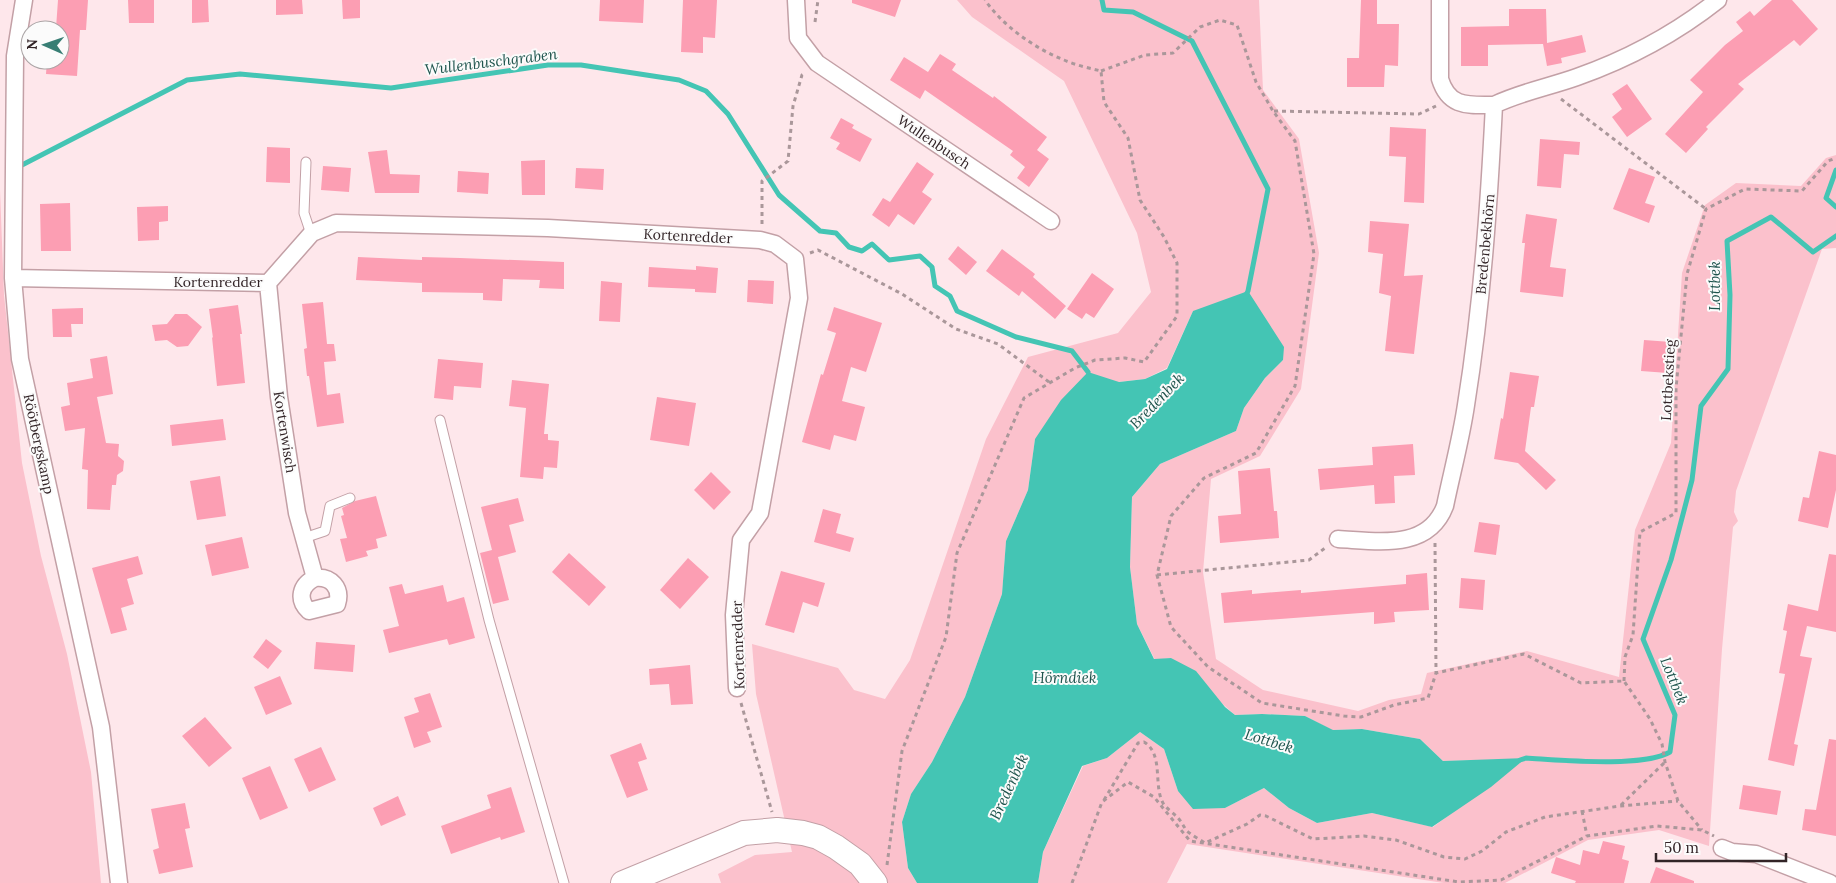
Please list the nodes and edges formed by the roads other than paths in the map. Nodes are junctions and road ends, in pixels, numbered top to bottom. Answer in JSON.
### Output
{"nodes":[{"id":1,"x":24,"y":0,"type":"edge"},
{"id":2,"x":796,"y":0,"type":"edge"},
{"id":3,"x":1440,"y":0,"type":"edge"},
{"id":4,"x":1718,"y":0,"type":"edge"},
{"id":5,"x":1494,"y":105,"type":"junction"},
{"id":6,"x":306,"y":162,"type":"dead end"},
{"id":7,"x":1051,"y":221,"type":"dead end"},
{"id":8,"x":311,"y":234,"type":"junction"},
{"id":9,"x":14,"y":278,"type":"junction"},
{"id":10,"x":268,"y":283,"type":"junction"},
{"id":11,"x":440,"y":420,"type":"dead end"},
{"id":12,"x":350,"y":498,"type":"dead end"},
{"id":13,"x":304,"y":538,"type":"junction"},
{"id":14,"x":1338,"y":539,"type":"road end"},
{"id":15,"x":314,"y":578,"type":"dead end"},
{"id":16,"x":737,"y":688,"type":"road end"},
{"id":17,"x":1720,"y":843,"type":"road end"},
{"id":18,"x":880,"y":878,"type":"edge"},
{"id":19,"x":119,"y":883,"type":"edge"},
{"id":20,"x":564,"y":883,"type":"edge"},
{"id":21,"x":623,"y":883,"type":"edge"},
{"id":22,"x":1830,"y":883,"type":"edge"}],
"edges":[{"from":1,"to":9,"type":"street","name":"Röötbergskamp"},
{"from":2,"to":7,"type":"street","name":"Wullenbusch"},
{"from":3,"to":5,"type":"street"},
{"from":4,"to":5,"type":"street"},
{"from":5,"to":14,"type":"street","name":"Bredenbekhörn"},
{"from":6,"to":8,"type":"lane"},
{"from":8,"to":10,"type":"street","name":"Kortenredder"},
{"from":8,"to":16,"type":"street","name":"Kortenredder"},
{"from":9,"to":10,"type":"street","name":"Kortenredder"},
{"from":9,"to":19,"type":"street","name":"Röötbergskamp"},
{"from":10,"to":13,"type":"street","name":"Kortenwisch"},
{"from":11,"to":20,"type":"lane"},
{"from":12,"to":13,"type":"lane"},
{"from":13,"to":15,"type":"street","name":"Kortenwisch"},
{"from":17,"to":22,"type":"street"},
{"from":18,"to":21,"type":"street"}]}
